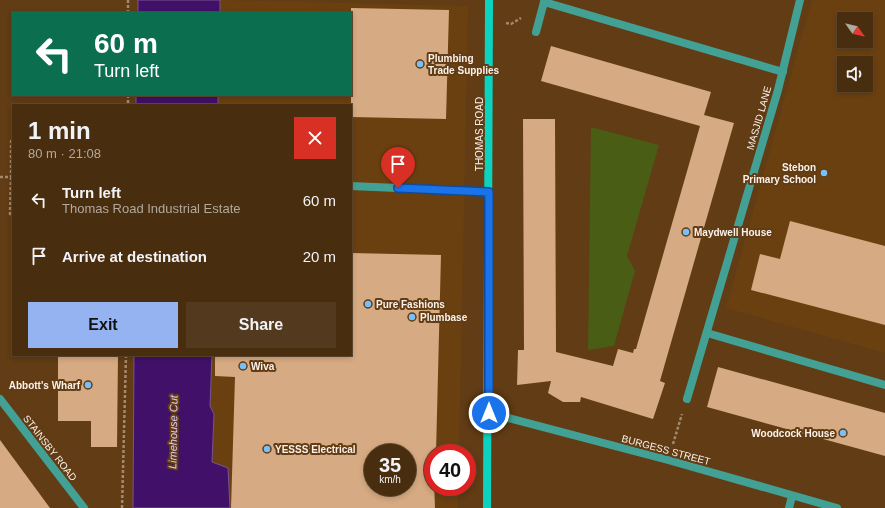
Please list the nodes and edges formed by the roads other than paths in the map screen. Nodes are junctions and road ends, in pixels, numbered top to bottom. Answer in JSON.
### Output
{"nodes":[{"id":1,"x":489,"y":0,"type":"edge"},
{"id":2,"x":800,"y":0,"type":"edge"},
{"id":3,"x":536,"y":32,"type":"dead end"},
{"id":4,"x":782,"y":72,"type":"junction"},
{"id":5,"x":352,"y":186,"type":"edge"},
{"id":6,"x":489,"y":192,"type":"junction"},
{"id":7,"x":707,"y":333,"type":"junction"},
{"id":8,"x":885,"y":385,"type":"edge"},
{"id":9,"x":0,"y":399,"type":"edge"},
{"id":10,"x":688,"y":399,"type":"road end"},
{"id":11,"x":489,"y":413,"type":"junction"},
{"id":12,"x":792,"y":496,"type":"junction"},
{"id":13,"x":84,"y":508,"type":"edge"},
{"id":14,"x":488,"y":508,"type":"edge"},
{"id":15,"x":789,"y":508,"type":"edge"},
{"id":16,"x":837,"y":508,"type":"edge"}],
"edges":[{"from":1,"to":6,"type":"street","name":"THOMAS ROAD"},
{"from":2,"to":4,"type":"street","name":"MASJID LANE"},
{"from":3,"to":4,"type":"street"},
{"from":4,"to":7,"type":"street","name":"MASJID LANE"},
{"from":5,"to":6,"type":"street"},
{"from":6,"to":11,"type":"street","name":"THOMAS ROAD"},
{"from":7,"to":8,"type":"street"},
{"from":7,"to":10,"type":"street","name":"MASJID LANE"},
{"from":9,"to":13,"type":"street","name":"STAINSBY ROAD"},
{"from":11,"to":12,"type":"street","name":"BURGESS STREET"},
{"from":11,"to":14,"type":"street","name":"THOMAS ROAD"},
{"from":12,"to":15,"type":"street"},
{"from":12,"to":16,"type":"street","name":"BURGESS STREET"}]}
